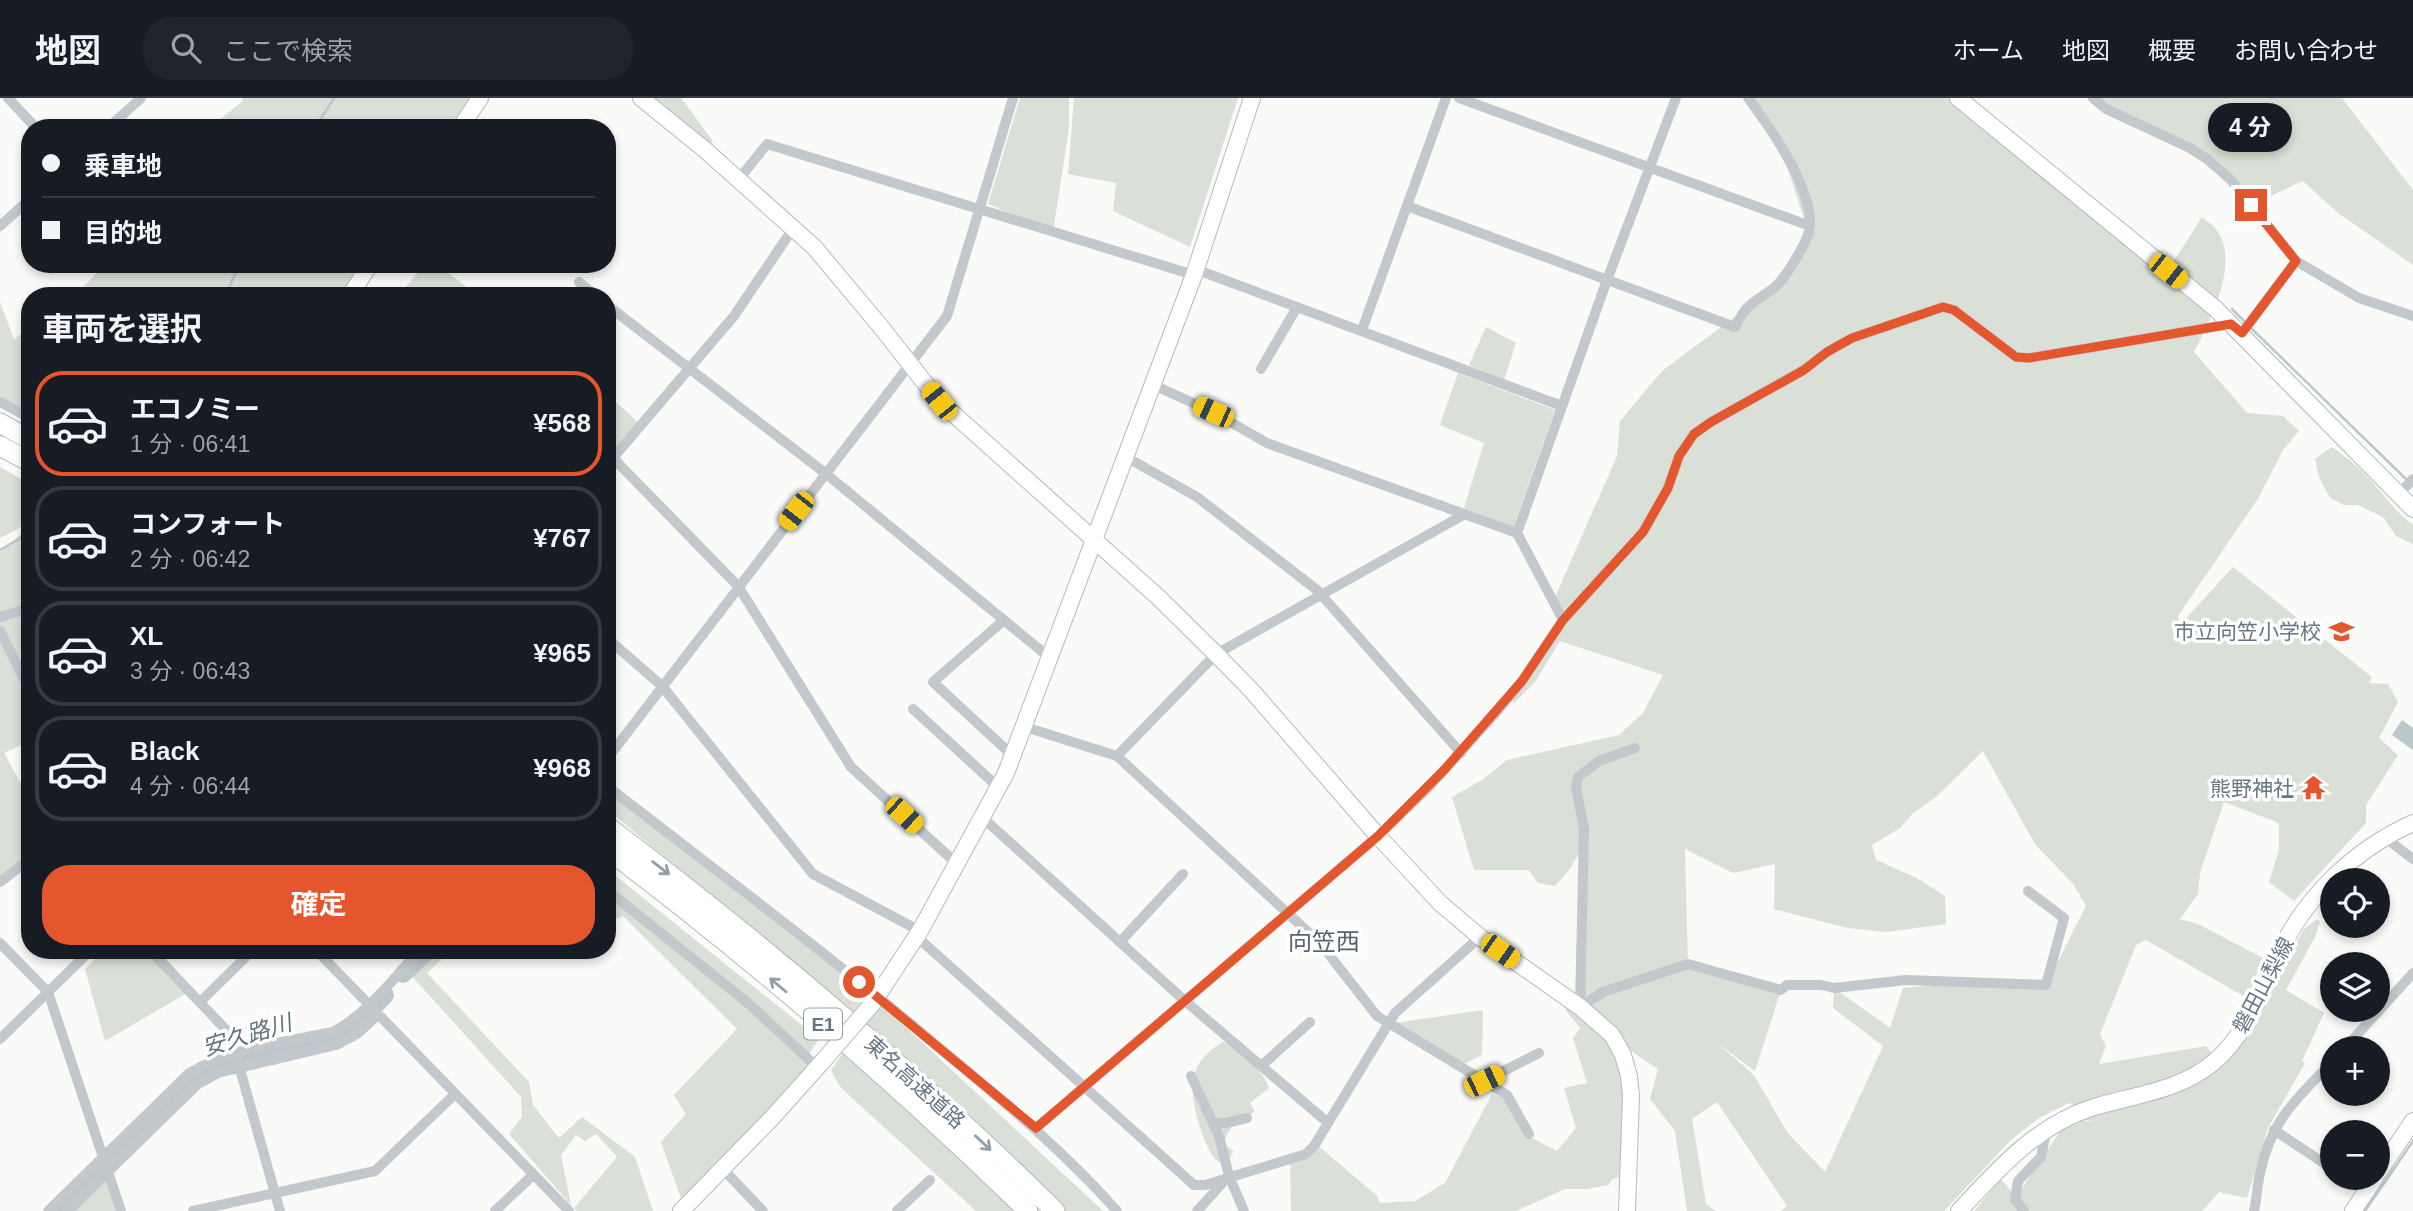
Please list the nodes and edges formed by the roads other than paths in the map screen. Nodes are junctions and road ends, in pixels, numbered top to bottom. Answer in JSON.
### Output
{"nodes":[{"id":1,"x":8,"y":98,"type":"edge"},
{"id":2,"x":141,"y":98,"type":"edge"},
{"id":3,"x":480,"y":98,"type":"edge"},
{"id":4,"x":641,"y":98,"type":"edge"},
{"id":5,"x":1013,"y":98,"type":"edge"},
{"id":6,"x":1252,"y":98,"type":"edge"},
{"id":7,"x":1446,"y":98,"type":"edge"},
{"id":8,"x":1459,"y":98,"type":"edge"},
{"id":9,"x":1676,"y":98,"type":"edge"},
{"id":10,"x":1748,"y":98,"type":"edge"},
{"id":11,"x":1958,"y":98,"type":"edge"},
{"id":12,"x":2093,"y":98,"type":"edge"},
{"id":13,"x":28,"y":119,"type":"edge"},
{"id":14,"x":118,"y":119,"type":"edge"},
{"id":15,"x":466,"y":119,"type":"edge"},
{"id":16,"x":1650,"y":168,"type":"junction"},
{"id":17,"x":739,"y":179,"type":"junction"},
{"id":18,"x":1407,"y":206,"type":"junction"},
{"id":19,"x":21,"y":207,"type":"edge"},
{"id":20,"x":979,"y":209,"type":"junction"},
{"id":21,"x":0,"y":226,"type":"edge"},
{"id":22,"x":1810,"y":226,"type":"junction"},
{"id":23,"x":794,"y":227,"type":"junction"},
{"id":24,"x":2296,"y":261,"type":"junction"},
{"id":25,"x":1194,"y":272,"type":"junction"},
{"id":26,"x":1607,"y":280,"type":"junction"},
{"id":27,"x":579,"y":282,"type":"dead end"},
{"id":28,"x":585,"y":287,"type":"edge"},
{"id":29,"x":1297,"y":307,"type":"junction"},
{"id":30,"x":616,"y":312,"type":"edge"},
{"id":31,"x":2413,"y":316,"type":"edge"},
{"id":32,"x":2237,"y":328,"type":"junction"},
{"id":33,"x":1362,"y":330,"type":"junction"},
{"id":34,"x":909,"y":365,"type":"junction"},
{"id":35,"x":688,"y":369,"type":"junction"},
{"id":36,"x":1261,"y":369,"type":"dead end"},
{"id":37,"x":1154,"y":382,"type":"junction"},
{"id":38,"x":0,"y":402,"type":"edge"},
{"id":39,"x":1562,"y":406,"type":"junction"},
{"id":40,"x":21,"y":413,"type":"edge"},
{"id":41,"x":0,"y":423,"type":"edge"},
{"id":42,"x":21,"y":435,"type":"edge"},
{"id":43,"x":0,"y":446,"type":"edge"},
{"id":44,"x":616,"y":454,"type":"edge"},
{"id":45,"x":21,"y":457,"type":"edge"},
{"id":46,"x":1126,"y":457,"type":"junction"},
{"id":47,"x":616,"y":467,"type":"edge"},
{"id":48,"x":825,"y":473,"type":"junction"},
{"id":49,"x":2413,"y":479,"type":"edge"},
{"id":50,"x":2399,"y":494,"type":"junction"},
{"id":51,"x":2413,"y":509,"type":"edge"},
{"id":52,"x":1465,"y":514,"type":"junction"},
{"id":53,"x":1517,"y":533,"type":"junction"},
{"id":54,"x":1094,"y":541,"type":"junction"},
{"id":55,"x":738,"y":586,"type":"junction"},
{"id":56,"x":1322,"y":595,"type":"junction"},
{"id":57,"x":21,"y":611,"type":"edge"},
{"id":58,"x":0,"y":617,"type":"edge"},
{"id":59,"x":1004,"y":620,"type":"junction"},
{"id":60,"x":1563,"y":620,"type":"junction"},
{"id":61,"x":0,"y":631,"type":"edge"},
{"id":62,"x":616,"y":646,"type":"edge"},
{"id":63,"x":1216,"y":654,"type":"junction"},
{"id":64,"x":1050,"y":658,"type":"junction"},
{"id":65,"x":21,"y":673,"type":"edge"},
{"id":66,"x":662,"y":686,"type":"junction"},
{"id":67,"x":913,"y":709,"type":"dead end"},
{"id":68,"x":1025,"y":727,"type":"junction"},
{"id":69,"x":616,"y":747,"type":"edge"},
{"id":70,"x":1635,"y":748,"type":"dead end"},
{"id":71,"x":1461,"y":753,"type":"junction"},
{"id":72,"x":1013,"y":756,"type":"junction"},
{"id":73,"x":1117,"y":756,"type":"junction"},
{"id":74,"x":998,"y":787,"type":"junction"},
{"id":75,"x":616,"y":793,"type":"edge"},
{"id":76,"x":982,"y":817,"type":"junction"},
{"id":77,"x":2413,"y":823,"type":"edge"},
{"id":78,"x":616,"y":834,"type":"edge"},
{"id":79,"x":1378,"y":836,"type":"junction"},
{"id":80,"x":2384,"y":837,"type":"junction"},
{"id":81,"x":616,"y":856,"type":"edge"},
{"id":82,"x":2413,"y":859,"type":"edge"},
{"id":83,"x":956,"y":863,"type":"junction"},
{"id":84,"x":21,"y":866,"type":"edge"},
{"id":85,"x":1183,"y":874,"type":"dead end"},
{"id":86,"x":0,"y":882,"type":"edge"},
{"id":87,"x":2028,"y":891,"type":"dead end"},
{"id":88,"x":616,"y":897,"type":"edge"},
{"id":89,"x":1287,"y":914,"type":"junction"},
{"id":90,"x":918,"y":934,"type":"junction"},
{"id":91,"x":1480,"y":937,"type":"junction"},
{"id":92,"x":1119,"y":942,"type":"junction"},
{"id":93,"x":0,"y":943,"type":"edge"},
{"id":94,"x":83,"y":959,"type":"edge"},
{"id":95,"x":159,"y":959,"type":"edge"},
{"id":96,"x":244,"y":959,"type":"edge"},
{"id":97,"x":325,"y":959,"type":"edge"},
{"id":98,"x":411,"y":959,"type":"edge"},
{"id":99,"x":2413,"y":972,"type":"edge"},
{"id":100,"x":48,"y":992,"type":"junction"},
{"id":101,"x":875,"y":1000,"type":"junction"},
{"id":102,"x":1185,"y":1001,"type":"junction"},
{"id":103,"x":200,"y":1002,"type":"junction"},
{"id":104,"x":368,"y":1005,"type":"junction"},
{"id":105,"x":1580,"y":1007,"type":"junction"},
{"id":106,"x":378,"y":1016,"type":"junction"},
{"id":107,"x":1310,"y":1022,"type":"dead end"},
{"id":108,"x":1388,"y":1024,"type":"junction"},
{"id":109,"x":2356,"y":1036,"type":"edge"},
{"id":110,"x":0,"y":1039,"type":"edge"},
{"id":111,"x":236,"y":1053,"type":"junction"},
{"id":112,"x":1539,"y":1053,"type":"dead end"},
{"id":113,"x":820,"y":1064,"type":"junction"},
{"id":114,"x":1261,"y":1066,"type":"junction"},
{"id":115,"x":240,"y":1068,"type":"junction"},
{"id":116,"x":2320,"y":1073,"type":"edge"},
{"id":117,"x":1191,"y":1076,"type":"dead end"},
{"id":118,"x":1484,"y":1081,"type":"junction"},
{"id":119,"x":1084,"y":1087,"type":"junction"},
{"id":120,"x":455,"y":1094,"type":"junction"},
{"id":121,"x":1247,"y":1118,"type":"dead end"},
{"id":122,"x":2413,"y":1121,"type":"edge"},
{"id":123,"x":1327,"y":1122,"type":"junction"},
{"id":124,"x":1214,"y":1123,"type":"junction"},
{"id":125,"x":1036,"y":1128,"type":"junction"},
{"id":126,"x":2048,"y":1128,"type":"junction"},
{"id":127,"x":2274,"y":1129,"type":"junction"},
{"id":128,"x":1529,"y":1134,"type":"dead end"},
{"id":129,"x":2390,"y":1155,"type":"edge"},
{"id":130,"x":103,"y":1157,"type":"junction"},
{"id":131,"x":2320,"y":1160,"type":"edge"},
{"id":132,"x":723,"y":1169,"type":"junction"},
{"id":133,"x":109,"y":1171,"type":"junction"},
{"id":134,"x":533,"y":1175,"type":"junction"},
{"id":135,"x":1229,"y":1176,"type":"junction"},
{"id":136,"x":930,"y":1180,"type":"dead end"},
{"id":137,"x":2368,"y":1190,"type":"edge"},
{"id":138,"x":276,"y":1194,"type":"junction"},
{"id":139,"x":48,"y":1211,"type":"edge"},
{"id":140,"x":68,"y":1211,"type":"edge"},
{"id":141,"x":121,"y":1211,"type":"edge"},
{"id":142,"x":193,"y":1211,"type":"edge"},
{"id":143,"x":280,"y":1211,"type":"edge"},
{"id":144,"x":495,"y":1211,"type":"edge"},
{"id":145,"x":569,"y":1211,"type":"edge"},
{"id":146,"x":681,"y":1211,"type":"edge"},
{"id":147,"x":763,"y":1211,"type":"edge"},
{"id":148,"x":897,"y":1211,"type":"edge"},
{"id":149,"x":1028,"y":1211,"type":"edge"},
{"id":150,"x":1055,"y":1211,"type":"edge"},
{"id":151,"x":1117,"y":1211,"type":"edge"},
{"id":152,"x":1196,"y":1211,"type":"edge"},
{"id":153,"x":1244,"y":1211,"type":"edge"},
{"id":154,"x":1627,"y":1211,"type":"edge"},
{"id":155,"x":1959,"y":1211,"type":"edge"},
{"id":156,"x":2024,"y":1211,"type":"edge"},
{"id":157,"x":2254,"y":1211,"type":"edge"},
{"id":158,"x":2353,"y":1211,"type":"edge"}],
"edges":[{"from":1,"to":13,"type":"street"},
{"from":2,"to":14,"type":"street"},
{"from":3,"to":15,"type":"street"},
{"from":4,"to":17,"type":"street"},
{"from":5,"to":20,"type":"street"},
{"from":6,"to":25,"type":"street"},
{"from":7,"to":18,"type":"street"},
{"from":8,"to":16,"type":"street"},
{"from":9,"to":16,"type":"street"},
{"from":10,"to":22,"type":"street"},
{"from":11,"to":32,"type":"street"},
{"from":12,"to":24,"type":"street"},
{"from":16,"to":22,"type":"street"},
{"from":16,"to":26,"type":"street"},
{"from":17,"to":20,"type":"street"},
{"from":17,"to":23,"type":"street"},
{"from":18,"to":26,"type":"street"},
{"from":18,"to":33,"type":"street"},
{"from":19,"to":21,"type":"street"},
{"from":20,"to":25,"type":"street"},
{"from":20,"to":34,"type":"street"},
{"from":22,"to":26,"type":"street"},
{"from":23,"to":34,"type":"street"},
{"from":23,"to":35,"type":"street"},
{"from":24,"to":31,"type":"street"},
{"from":24,"to":32,"type":"street"},
{"from":25,"to":29,"type":"street"},
{"from":25,"to":37,"type":"street"},
{"from":26,"to":39,"type":"street"},
{"from":27,"to":28,"type":"street"},
{"from":29,"to":33,"type":"street"},
{"from":29,"to":36,"type":"street"},
{"from":30,"to":35,"type":"street"},
{"from":32,"to":50,"type":"street"},
{"from":32,"to":60,"type":"street"},
{"from":33,"to":39,"type":"street"},
{"from":34,"to":48,"type":"street"},
{"from":34,"to":54,"type":"street"},
{"from":35,"to":44,"type":"street"},
{"from":35,"to":48,"type":"street"},
{"from":37,"to":46,"type":"street"},
{"from":37,"to":52,"type":"street"},
{"from":38,"to":40,"type":"street"},
{"from":39,"to":53,"type":"street"},
{"from":41,"to":42,"type":"highway"},
{"from":43,"to":45,"type":"highway"},
{"from":46,"to":54,"type":"street"},
{"from":46,"to":56,"type":"street"},
{"from":47,"to":55,"type":"street"},
{"from":48,"to":55,"type":"street"},
{"from":48,"to":59,"type":"street"},
{"from":49,"to":50,"type":"street"},
{"from":50,"to":51,"type":"street"},
{"from":52,"to":53,"type":"street"},
{"from":52,"to":56,"type":"street"},
{"from":53,"to":60,"type":"street"},
{"from":54,"to":63,"type":"street"},
{"from":54,"to":64,"type":"street"},
{"from":55,"to":66,"type":"street"},
{"from":55,"to":83,"type":"street"},
{"from":56,"to":63,"type":"street"},
{"from":56,"to":71,"type":"street"},
{"from":57,"to":58,"type":"street"},
{"from":59,"to":64,"type":"street"},
{"from":59,"to":72,"type":"street"},
{"from":60,"to":71,"type":"street"},
{"from":61,"to":65,"type":"street"},
{"from":62,"to":66,"type":"street"},
{"from":63,"to":73,"type":"street"},
{"from":63,"to":79,"type":"street"},
{"from":64,"to":68,"type":"street"},
{"from":66,"to":69,"type":"street"},
{"from":66,"to":90,"type":"street"},
{"from":67,"to":74,"type":"street"},
{"from":68,"to":72,"type":"street"},
{"from":68,"to":73,"type":"street"},
{"from":70,"to":105,"type":"street"},
{"from":71,"to":79,"type":"street"},
{"from":72,"to":74,"type":"street"},
{"from":73,"to":89,"type":"street"},
{"from":74,"to":76,"type":"street"},
{"from":75,"to":101,"type":"street"},
{"from":76,"to":83,"type":"street"},
{"from":76,"to":92,"type":"street"},
{"from":77,"to":80,"type":"street","name":"磐田山梨線"},
{"from":78,"to":150,"type":"highway","name":"東名高速道路","number":"E1","one_way":true},
{"from":79,"to":89,"type":"street"},
{"from":79,"to":91,"type":"street"},
{"from":80,"to":82,"type":"street"},
{"from":80,"to":126,"type":"street","name":"磐田山梨線"},
{"from":149,"to":81,"type":"highway","name":"東名高速道路","number":"E1","one_way":true},
{"from":83,"to":90,"type":"street"},
{"from":84,"to":86,"type":"street"},
{"from":85,"to":92,"type":"street"},
{"from":87,"to":105,"type":"street"},
{"from":88,"to":113,"type":"street"},
{"from":89,"to":102,"type":"street"},
{"from":89,"to":108,"type":"street"},
{"from":90,"to":101,"type":"street"},
{"from":90,"to":119,"type":"street"},
{"from":91,"to":105,"type":"street"},
{"from":91,"to":108,"type":"street"},
{"from":92,"to":102,"type":"street"},
{"from":93,"to":100,"type":"street"},
{"from":94,"to":100,"type":"street"},
{"from":95,"to":103,"type":"street"},
{"from":96,"to":103,"type":"street"},
{"from":97,"to":104,"type":"street"},
{"from":98,"to":104,"type":"street"},
{"from":99,"to":109,"type":"street"},
{"from":100,"to":110,"type":"street"},
{"from":100,"to":130,"type":"street"},
{"from":101,"to":113,"type":"street","bridge":true},
{"from":101,"to":125,"type":"street"},
{"from":102,"to":114,"type":"street"},
{"from":102,"to":119,"type":"street"},
{"from":103,"to":111,"type":"street"},
{"from":104,"to":106,"type":"street"},
{"from":104,"to":111,"type":"street"},
{"from":105,"to":154,"type":"street"},
{"from":106,"to":115,"type":"street"},
{"from":106,"to":120,"type":"street"},
{"from":107,"to":114,"type":"street"},
{"from":108,"to":118,"type":"street"},
{"from":108,"to":123,"type":"street"},
{"from":111,"to":115,"type":"street"},
{"from":111,"to":130,"type":"street"},
{"from":112,"to":118,"type":"street"},
{"from":113,"to":132,"type":"street"},
{"from":114,"to":123,"type":"street"},
{"from":115,"to":133,"type":"street"},
{"from":115,"to":138,"type":"street"},
{"from":116,"to":127,"type":"street"},
{"from":117,"to":124,"type":"street"},
{"from":118,"to":128,"type":"street"},
{"from":119,"to":125,"type":"street"},
{"from":119,"to":135,"type":"street"},
{"from":120,"to":134,"type":"street"},
{"from":120,"to":138,"type":"street"},
{"from":121,"to":124,"type":"street"},
{"from":122,"to":129,"type":"street"},
{"from":123,"to":135,"type":"street"},
{"from":124,"to":135,"type":"street"},
{"from":125,"to":151,"type":"street"},
{"from":126,"to":155,"type":"street","name":"磐田山梨線"},
{"from":126,"to":156,"type":"street"},
{"from":127,"to":131,"type":"street"},
{"from":127,"to":157,"type":"street"},
{"from":130,"to":133,"type":"street"},
{"from":130,"to":139,"type":"street"},
{"from":132,"to":146,"type":"street"},
{"from":132,"to":147,"type":"street"},
{"from":133,"to":140,"type":"street"},
{"from":133,"to":141,"type":"street"},
{"from":134,"to":144,"type":"street"},
{"from":134,"to":145,"type":"street"},
{"from":135,"to":152,"type":"street"},
{"from":135,"to":153,"type":"street"},
{"from":136,"to":148,"type":"street"},
{"from":137,"to":158,"type":"street"},
{"from":138,"to":142,"type":"street"},
{"from":138,"to":143,"type":"street"}]}
